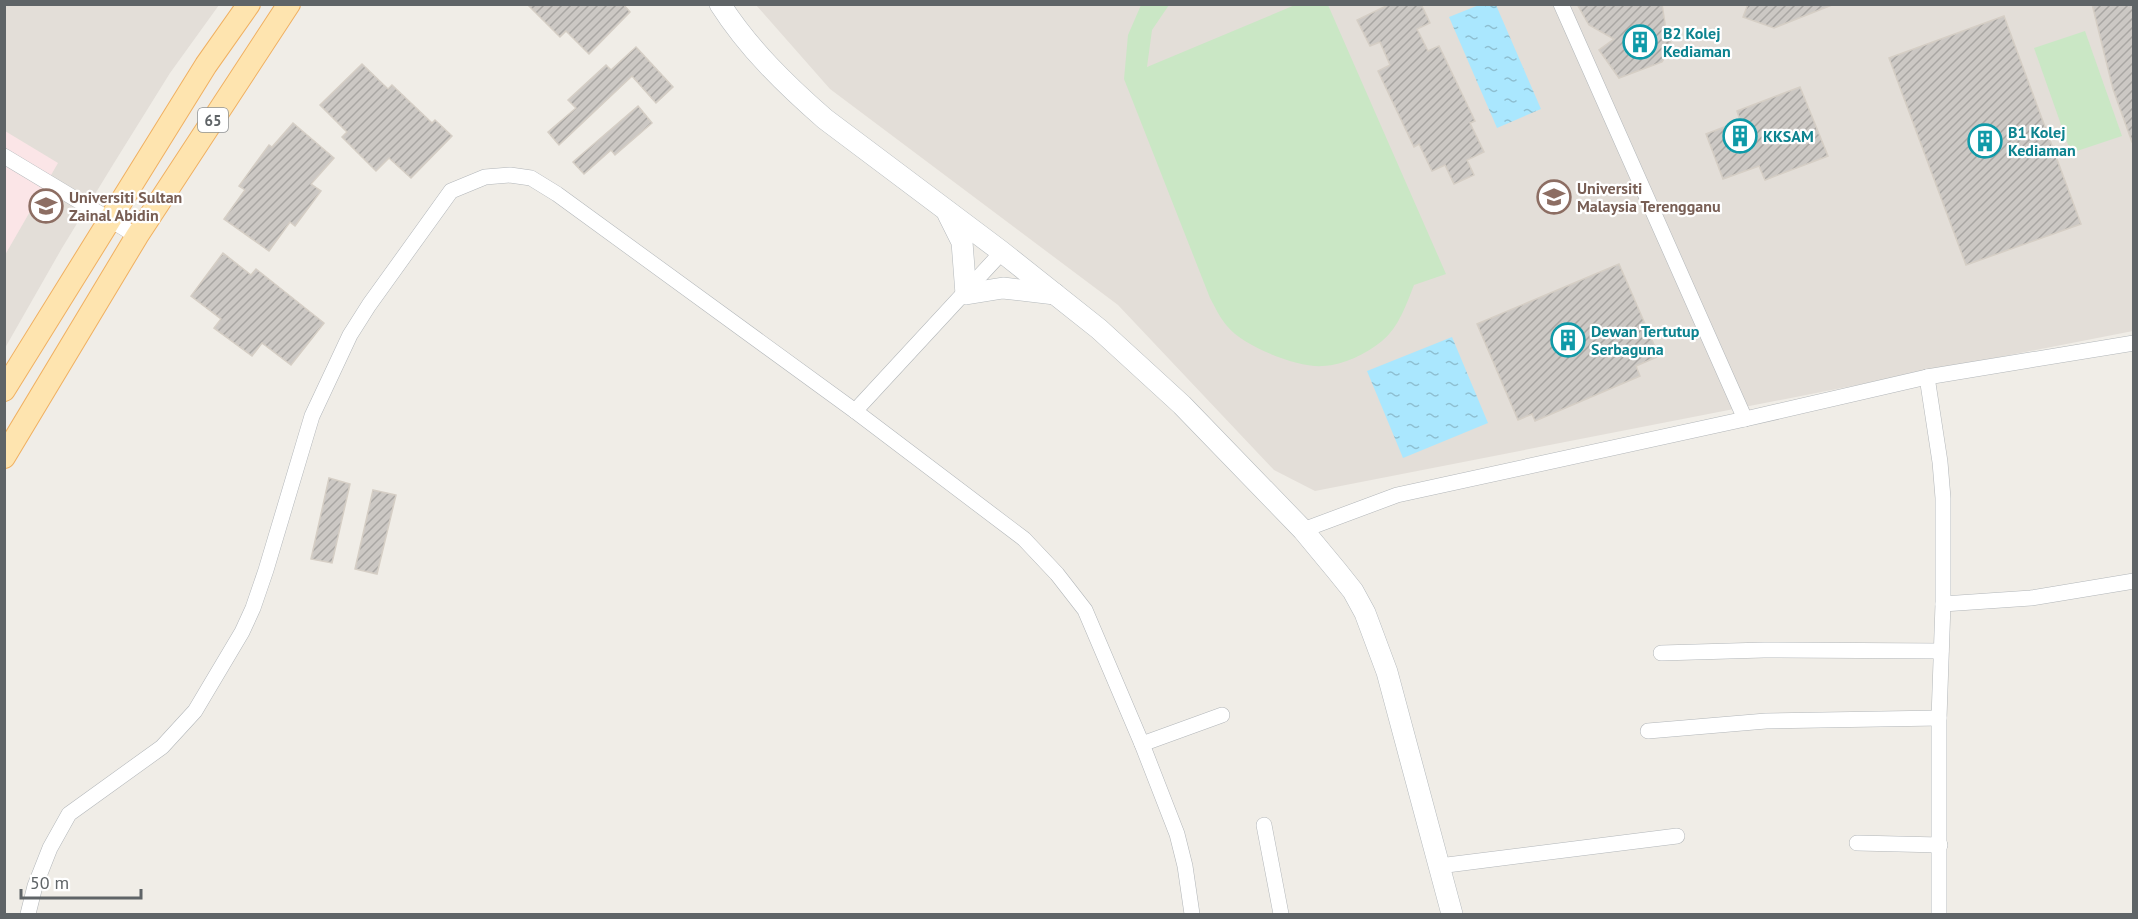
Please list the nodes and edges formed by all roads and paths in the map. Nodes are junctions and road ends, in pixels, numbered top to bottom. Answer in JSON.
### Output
{"nodes":[{"id":1,"x":249,"y":4,"type":"edge"},
{"id":2,"x":290,"y":4,"type":"edge"},
{"id":3,"x":720,"y":4,"type":"edge"},
{"id":4,"x":1561,"y":4,"type":"edge"},
{"id":5,"x":4,"y":156,"type":"edge"},
{"id":6,"x":945,"y":208,"type":"junction"},
{"id":7,"x":109,"y":219,"type":"junction"},
{"id":8,"x":137,"y":236,"type":"junction"},
{"id":9,"x":1002,"y":252,"type":"junction"},
{"id":10,"x":966,"y":294,"type":"junction"},
{"id":11,"x":1055,"y":294,"type":"junction"},
{"id":12,"x":2133,"y":343,"type":"edge"},
{"id":13,"x":1927,"y":377,"type":"junction"},
{"id":14,"x":4,"y":390,"type":"edge"},
{"id":15,"x":855,"y":411,"type":"junction"},
{"id":16,"x":1745,"y":419,"type":"junction"},
{"id":17,"x":4,"y":457,"type":"edge"},
{"id":18,"x":1303,"y":530,"type":"junction"},
{"id":19,"x":2133,"y":581,"type":"edge"},
{"id":20,"x":1943,"y":604,"type":"junction"},
{"id":21,"x":1941,"y":651,"type":"junction"},
{"id":22,"x":1661,"y":653,"type":"dead end"},
{"id":23,"x":1222,"y":715,"type":"dead end"},
{"id":24,"x":1939,"y":718,"type":"junction"},
{"id":25,"x":1648,"y":731,"type":"dead end"},
{"id":26,"x":1142,"y":744,"type":"junction"},
{"id":27,"x":1263,"y":825,"type":"dead end"},
{"id":28,"x":1677,"y":836,"type":"dead end"},
{"id":29,"x":1857,"y":843,"type":"dead end"},
{"id":30,"x":1940,"y":845,"type":"junction"},
{"id":31,"x":1438,"y":866,"type":"junction"},
{"id":32,"x":1284,"y":914,"type":"edge"},
{"id":33,"x":27,"y":915,"type":"edge"},
{"id":34,"x":1192,"y":915,"type":"edge"},
{"id":35,"x":1452,"y":915,"type":"edge"},
{"id":36,"x":1939,"y":915,"type":"edge"}],
"edges":[{"from":1,"to":7,"type":"main road","number":"65"},
{"from":2,"to":8,"type":"main road","number":"65"},
{"from":3,"to":6,"type":"main road"},
{"from":4,"to":16,"type":"street"},
{"from":5,"to":7,"type":"street"},
{"from":6,"to":9,"type":"main road"},
{"from":6,"to":10,"type":"main road"},
{"from":7,"to":8,"type":"street"},
{"from":7,"to":14,"type":"main road","number":"65"},
{"from":8,"to":17,"type":"main road","number":"65"},
{"from":9,"to":10,"type":"street"},
{"from":9,"to":11,"type":"main road"},
{"from":10,"to":11,"type":"main road"},
{"from":10,"to":15,"type":"street"},
{"from":11,"to":18,"type":"main road"},
{"from":12,"to":13,"type":"street"},
{"from":13,"to":16,"type":"street"},
{"from":13,"to":20,"type":"street"},
{"from":15,"to":26,"type":"street"},
{"from":15,"to":33,"type":"street"},
{"from":16,"to":18,"type":"street"},
{"from":18,"to":31,"type":"main road"},
{"from":19,"to":20,"type":"street"},
{"from":20,"to":21,"type":"street"},
{"from":21,"to":22,"type":"street"},
{"from":21,"to":24,"type":"street"},
{"from":23,"to":26,"type":"street"},
{"from":24,"to":25,"type":"street"},
{"from":24,"to":30,"type":"street"},
{"from":26,"to":34,"type":"street"},
{"from":27,"to":32,"type":"street"},
{"from":28,"to":31,"type":"street"},
{"from":29,"to":30,"type":"street"},
{"from":30,"to":36,"type":"street"},
{"from":31,"to":35,"type":"main road"}]}
